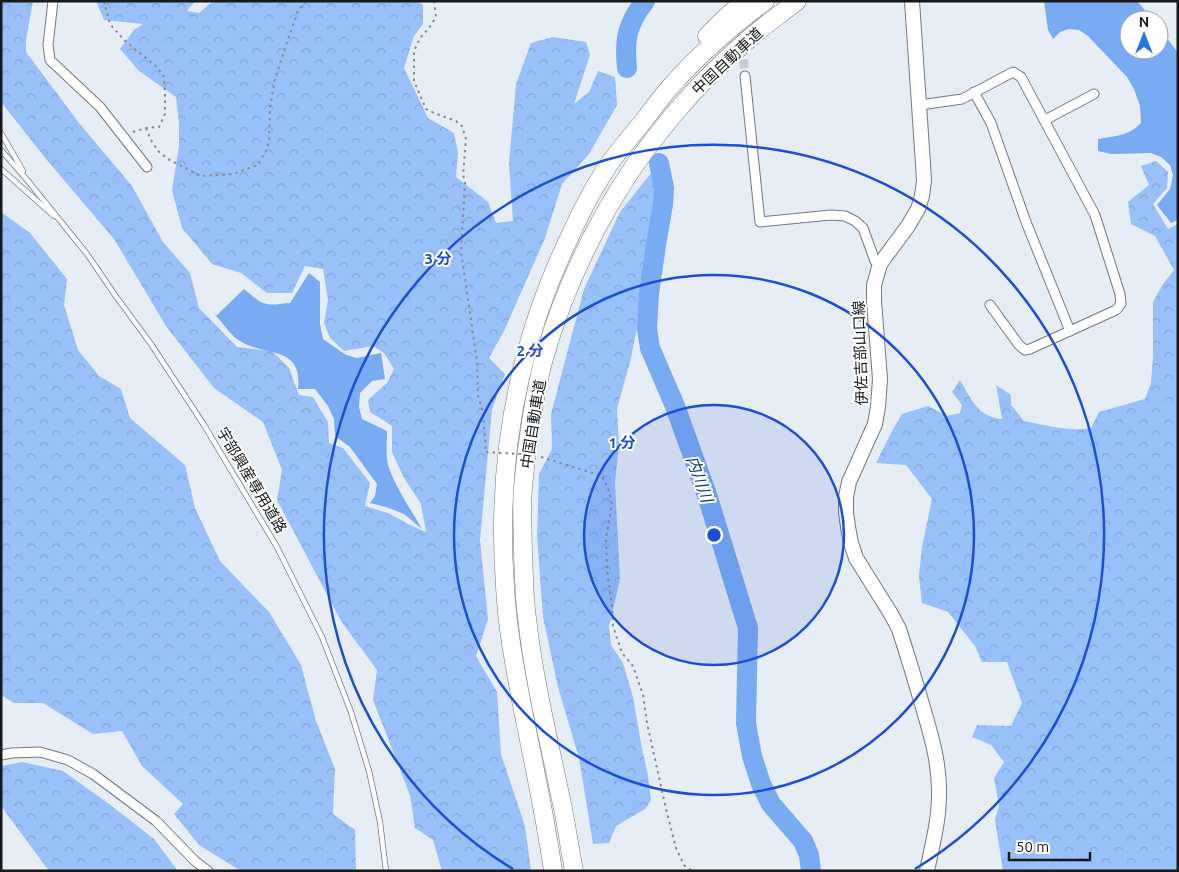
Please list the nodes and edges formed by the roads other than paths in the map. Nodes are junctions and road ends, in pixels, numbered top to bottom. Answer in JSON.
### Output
{"nodes":[{"id":1,"x":53,"y":1,"type":"edge"},
{"id":2,"x":745,"y":1,"type":"edge"},
{"id":3,"x":765,"y":1,"type":"edge"},
{"id":4,"x":797,"y":1,"type":"edge"},
{"id":5,"x":912,"y":1,"type":"edge"},
{"id":6,"x":745,"y":76,"type":"tunnel mouth"},
{"id":7,"x":974,"y":92,"type":"junction"},
{"id":8,"x":1094,"y":94,"type":"dead end"},
{"id":9,"x":920,"y":105,"type":"junction"},
{"id":10,"x":1045,"y":120,"type":"junction"},
{"id":11,"x":1,"y":134,"type":"edge"},
{"id":12,"x":1,"y":150,"type":"edge"},
{"id":13,"x":614,"y":157,"type":"junction"},
{"id":14,"x":147,"y":167,"type":"dead end"},
{"id":15,"x":1,"y":169,"type":"edge"},
{"id":16,"x":28,"y":181,"type":"junction"},
{"id":17,"x":64,"y":226,"type":"junction"},
{"id":18,"x":880,"y":264,"type":"junction"},
{"id":19,"x":990,"y":305,"type":"dead end"},
{"id":20,"x":1070,"y":331,"type":"junction"},
{"id":21,"x":1,"y":755,"type":"edge"},
{"id":22,"x":208,"y":871,"type":"edge"},
{"id":23,"x":386,"y":871,"type":"edge"},
{"id":24,"x":553,"y":871,"type":"edge"},
{"id":25,"x":574,"y":871,"type":"edge"},
{"id":26,"x":927,"y":871,"type":"edge"}],
"edges":[{"from":1,"to":14,"type":"street"},
{"from":2,"to":13,"type":"highway"},
{"from":3,"to":13,"type":"highway","name":"中国自動車道"},
{"from":4,"to":25,"type":"highway","name":"中国自動車道"},
{"from":5,"to":9,"type":"main road","name":"伊佐吉部山口線"},
{"from":6,"to":18,"type":"street"},
{"from":7,"to":9,"type":"street"},
{"from":7,"to":10,"type":"street"},
{"from":7,"to":20,"type":"street"},
{"from":8,"to":10,"type":"street"},
{"from":9,"to":18,"type":"main road","name":"伊佐吉部山口線"},
{"from":10,"to":20,"type":"street"},
{"from":11,"to":16,"type":"lane"},
{"from":12,"to":16,"type":"lane","name":"宇部興産専用道路"},
{"from":13,"to":24,"type":"highway","name":"中国自動車道"},
{"from":15,"to":17,"type":"lane"},
{"from":16,"to":17,"type":"lane","name":"宇部興産専用道路"},
{"from":17,"to":23,"type":"lane","name":"宇部興産専用道路"},
{"from":18,"to":26,"type":"main road","name":"伊佐吉部山口線"},
{"from":19,"to":20,"type":"street"},
{"from":21,"to":22,"type":"street"}]}
